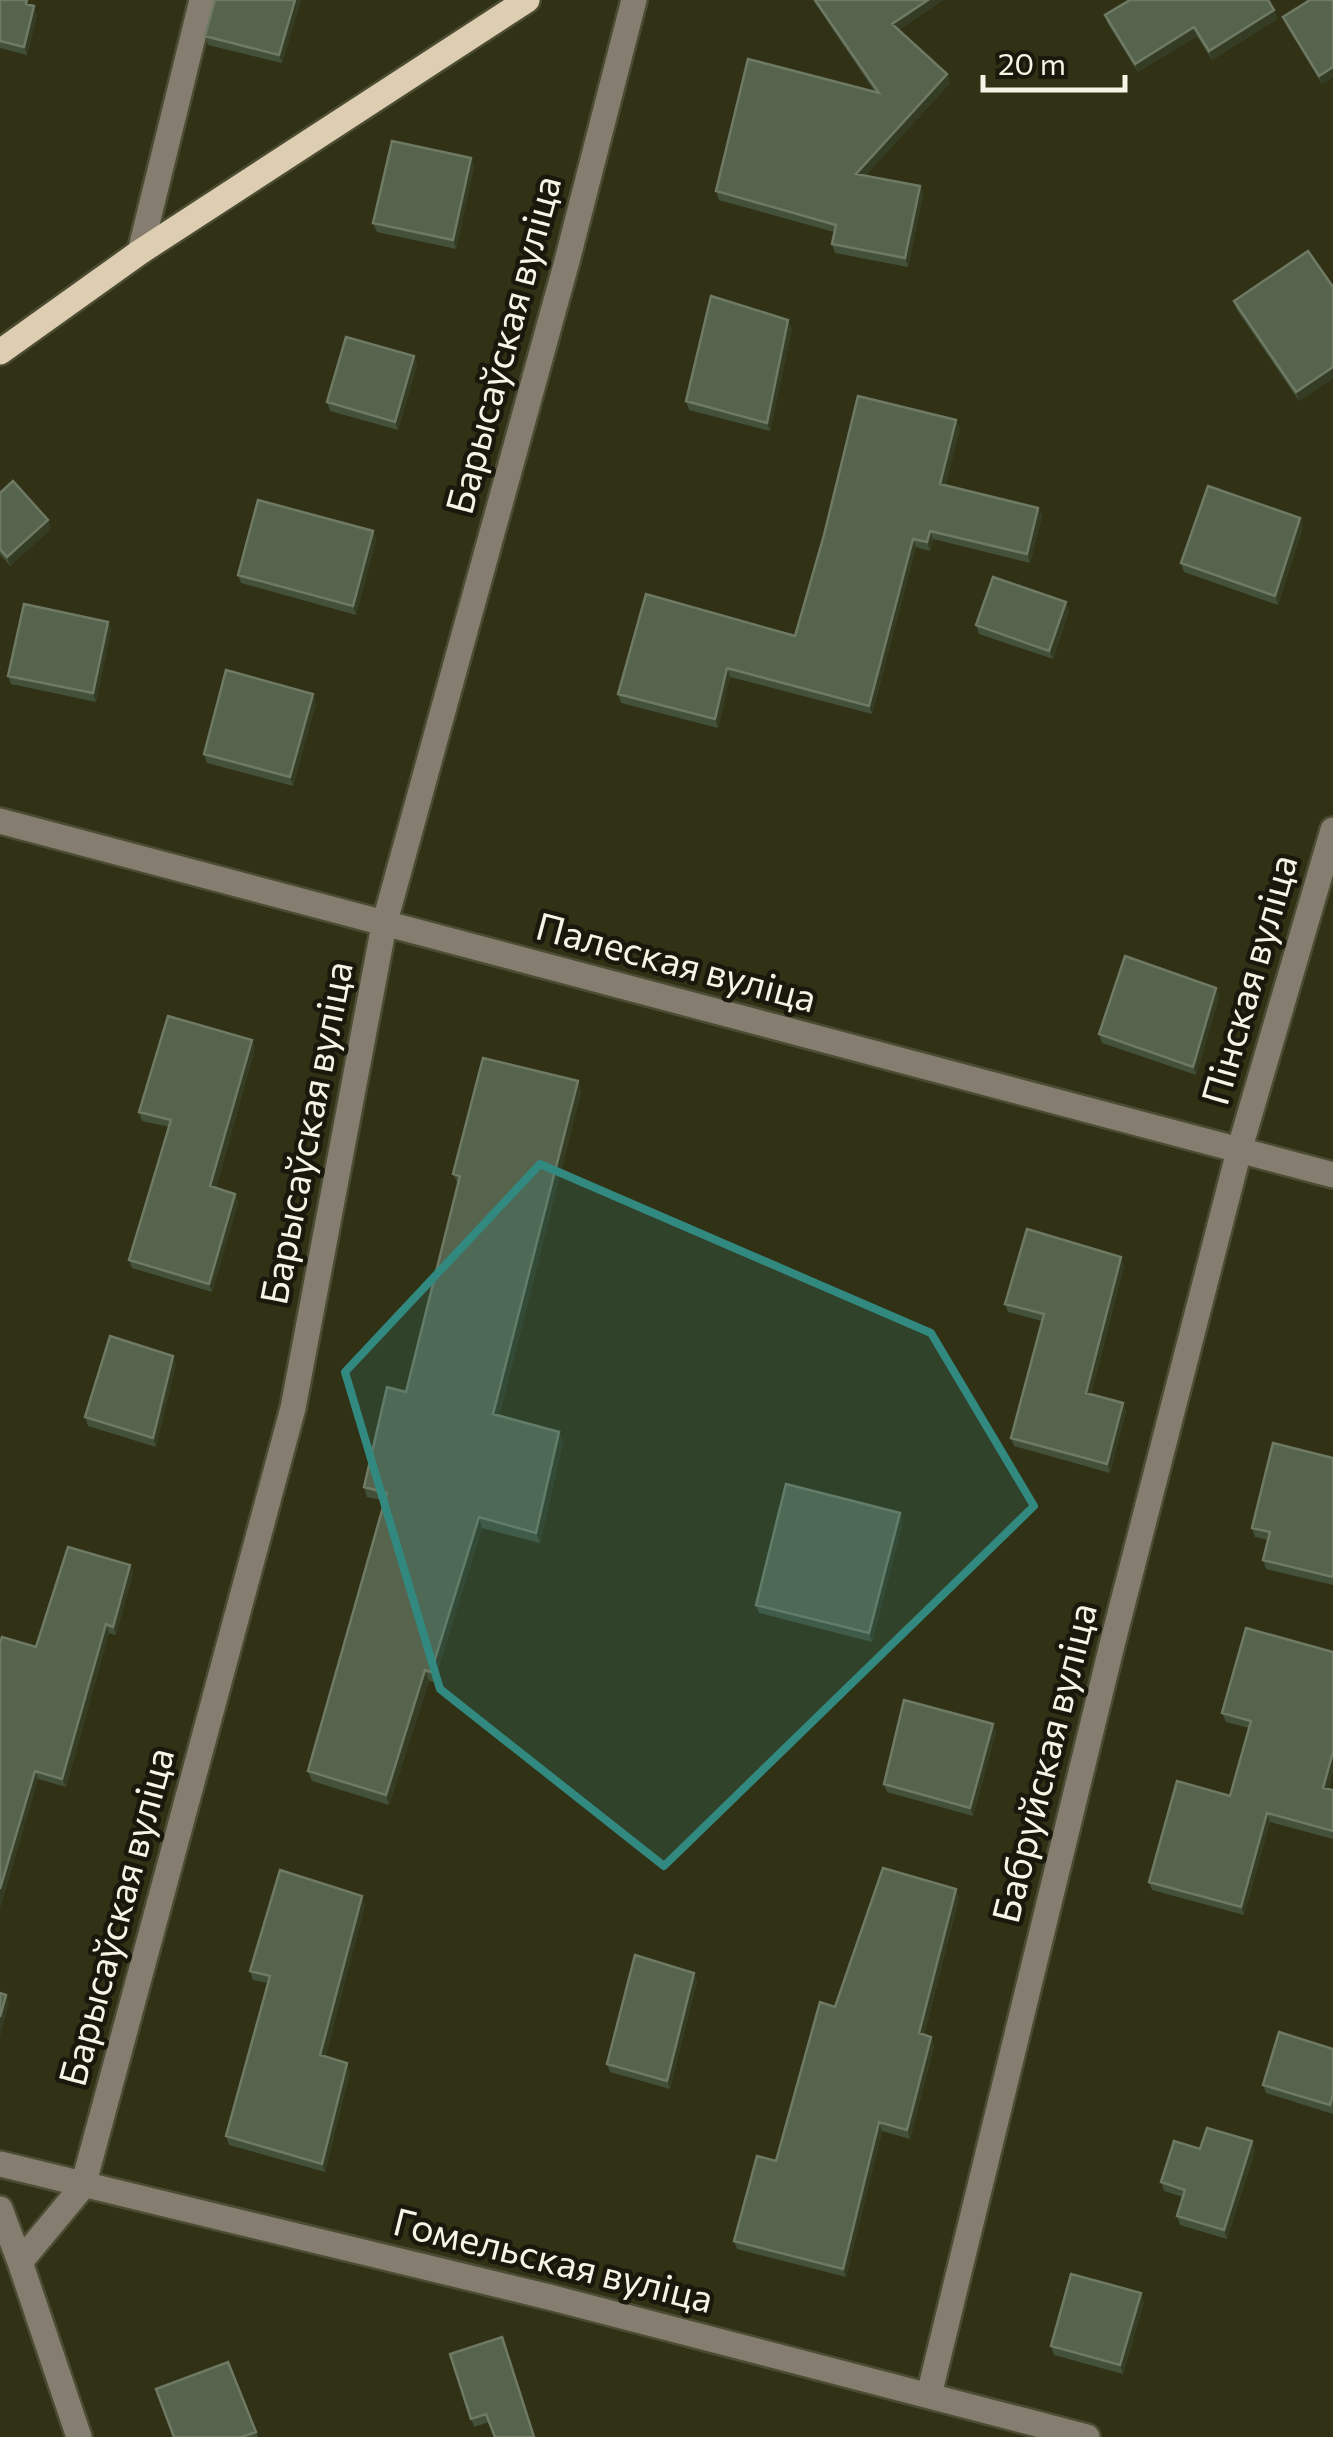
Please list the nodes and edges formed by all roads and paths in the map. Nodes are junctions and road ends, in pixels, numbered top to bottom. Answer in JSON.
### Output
{"nodes":[{"id":1,"x":202,"y":0,"type":"edge"},
{"id":2,"x":527,"y":0,"type":"edge"},
{"id":3,"x":634,"y":0,"type":"edge"},
{"id":4,"x":140,"y":252,"type":"junction"},
{"id":5,"x":0,"y":352,"type":"edge"},
{"id":6,"x":0,"y":821,"type":"edge"},
{"id":7,"x":1333,"y":830,"type":"edge"},
{"id":8,"x":384,"y":925,"type":"junction"},
{"id":9,"x":1239,"y":1150,"type":"junction"},
{"id":10,"x":1333,"y":1175,"type":"edge"},
{"id":11,"x":0,"y":2164,"type":"edge"},
{"id":12,"x":84,"y":2186,"type":"junction"},
{"id":13,"x":0,"y":2209,"type":"edge"},
{"id":14,"x":20,"y":2262,"type":"junction"},
{"id":15,"x":929,"y":2396,"type":"junction"},
{"id":16,"x":79,"y":2437,"type":"edge"},
{"id":17,"x":1087,"y":2437,"type":"edge"}],
"edges":[{"from":1,"to":4,"type":"street"},
{"from":2,"to":4,"type":"main road"},
{"from":3,"to":8,"type":"street","name":"Барысаўская вуліца"},
{"from":4,"to":5,"type":"main road"},
{"from":6,"to":8,"type":"street","name":"Палеская вуліца"},
{"from":7,"to":9,"type":"street","name":"Пінская вуліца"},
{"from":8,"to":9,"type":"street","name":"Палеская вуліца"},
{"from":8,"to":12,"type":"street","name":"Барысаўская вуліца"},
{"from":9,"to":10,"type":"street","name":"Палеская вуліца"},
{"from":9,"to":15,"type":"street","name":"Бабруйская вуліца"},
{"from":11,"to":12,"type":"street","name":"Гомельская вуліца"},
{"from":12,"to":14,"type":"street","name":"Барысаўская вуліца"},
{"from":12,"to":15,"type":"street","name":"Гомельская вуліца"},
{"from":13,"to":14,"type":"street"},
{"from":14,"to":16,"type":"street"},
{"from":15,"to":17,"type":"street","name":"Гомельская вуліца"}]}
